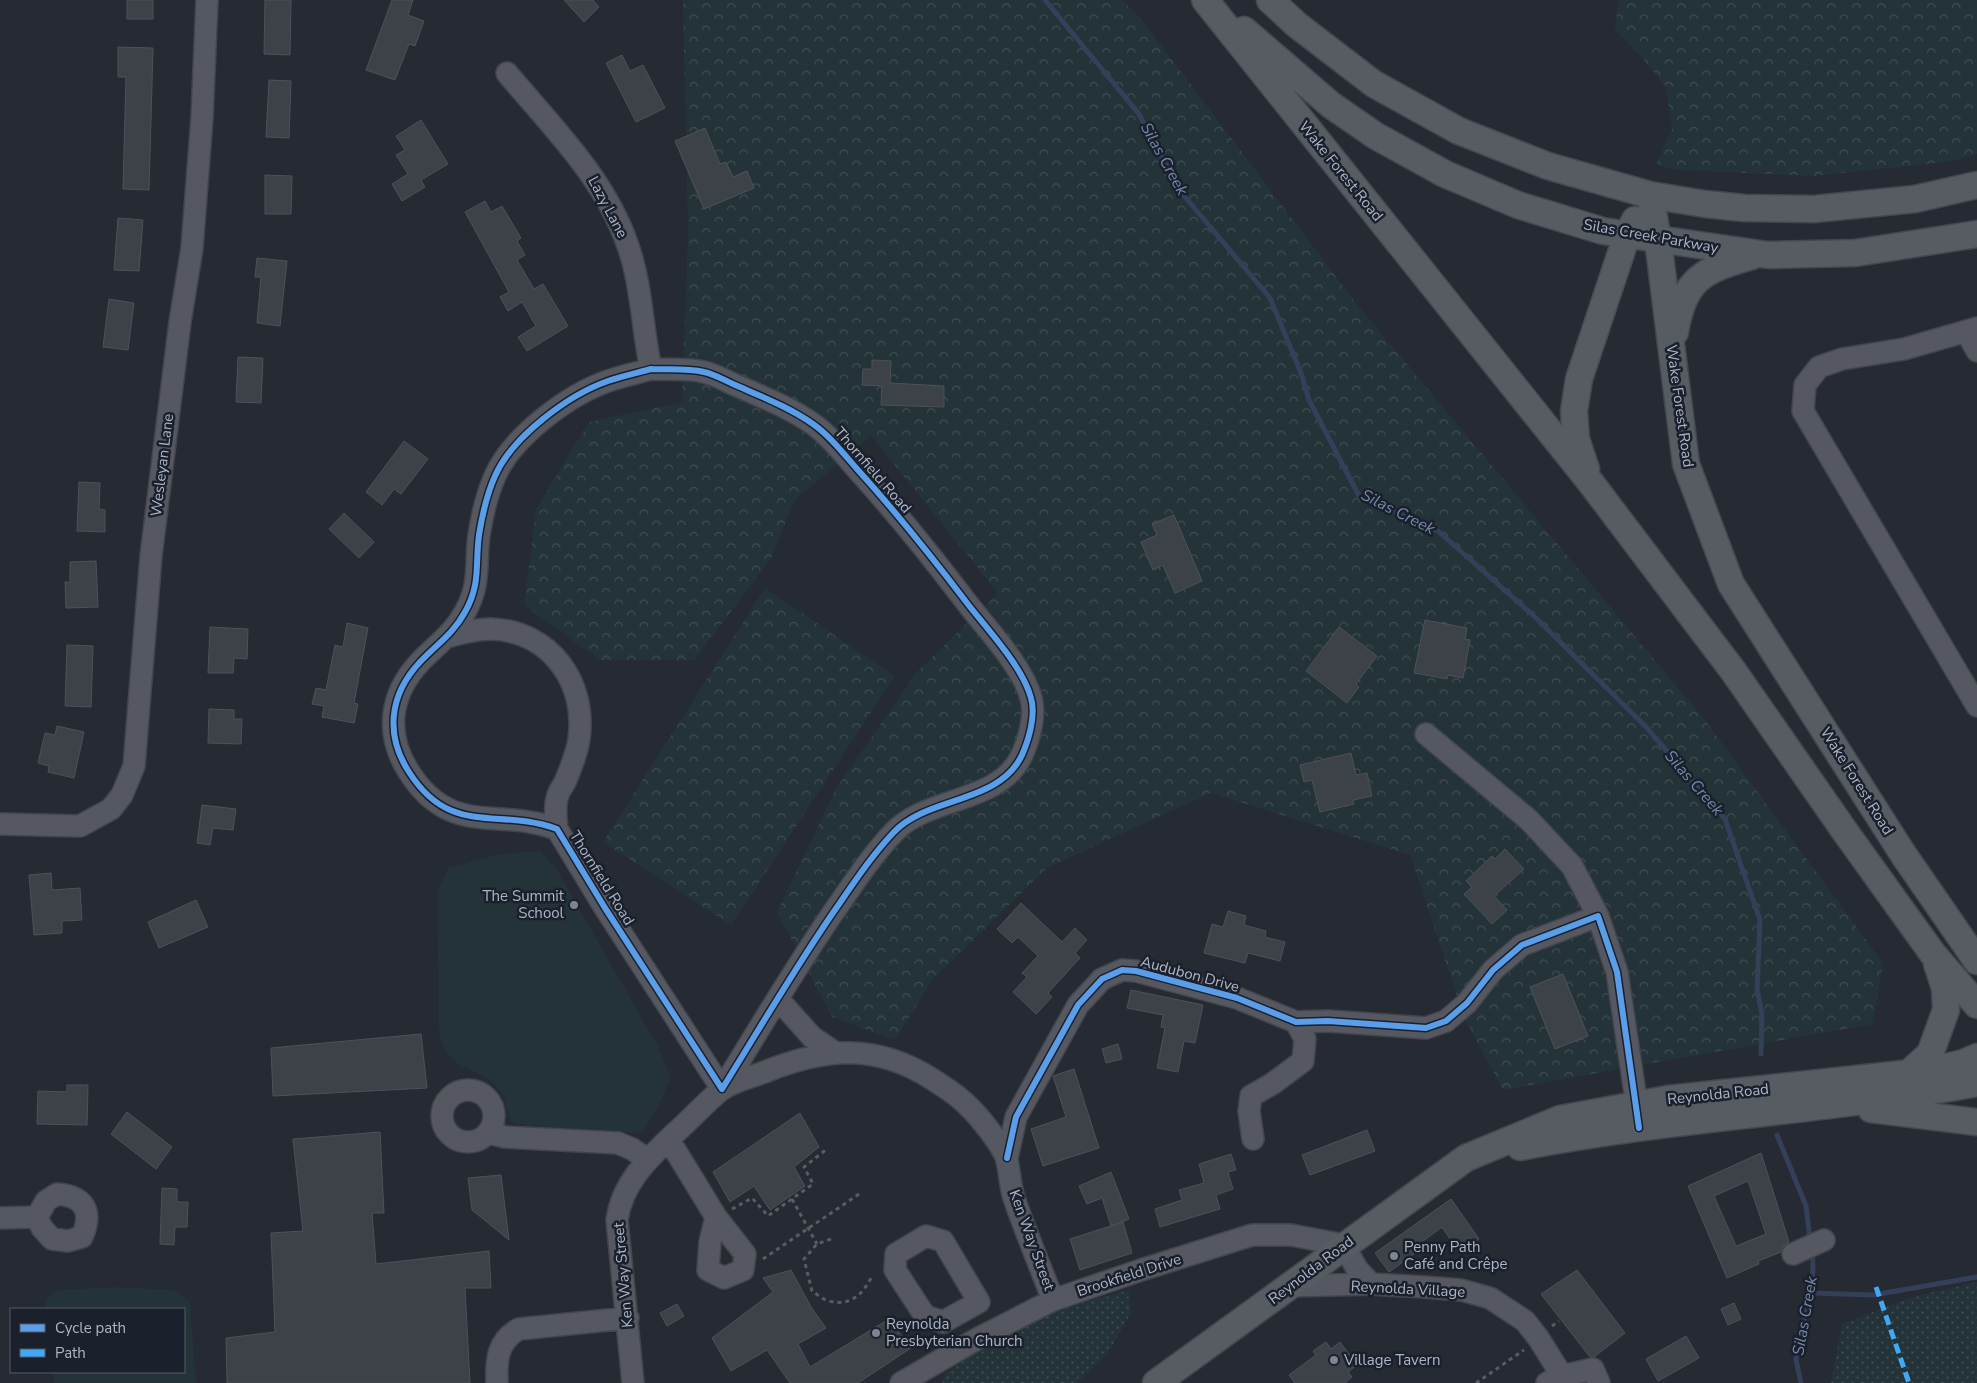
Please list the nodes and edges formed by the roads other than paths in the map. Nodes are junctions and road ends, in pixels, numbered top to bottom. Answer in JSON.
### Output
{"nodes":[{"id":1,"x":207,"y":0,"type":"edge"},
{"id":2,"x":1205,"y":0,"type":"edge"},
{"id":3,"x":1210,"y":0,"type":"edge"},
{"id":4,"x":1270,"y":0,"type":"edge"},
{"id":5,"x":507,"y":73,"type":"dead end"},
{"id":6,"x":1977,"y":184,"type":"edge"},
{"id":7,"x":1650,"y":196,"type":"junction"},
{"id":8,"x":1977,"y":234,"type":"edge"},
{"id":9,"x":1627,"y":235,"type":"junction"},
{"id":10,"x":1658,"y":240,"type":"junction"},
{"id":11,"x":1760,"y":254,"type":"junction"},
{"id":12,"x":1971,"y":330,"type":"edge"},
{"id":13,"x":1672,"y":350,"type":"junction"},
{"id":14,"x":1977,"y":351,"type":"edge"},
{"id":15,"x":652,"y":369,"type":"junction"},
{"id":16,"x":1591,"y":483,"type":"junction"},
{"id":17,"x":447,"y":637,"type":"junction"},
{"id":18,"x":1977,"y":706,"type":"edge"},
{"id":19,"x":1426,"y":734,"type":"dead end"},
{"id":20,"x":0,"y":824,"type":"edge"},
{"id":21,"x":557,"y":829,"type":"junction"},
{"id":22,"x":1598,"y":916,"type":"junction"},
{"id":23,"x":1973,"y":951,"type":"edge"},
{"id":24,"x":1933,"y":954,"type":"junction"},
{"id":25,"x":778,"y":999,"type":"junction"},
{"id":26,"x":1977,"y":1005,"type":"edge"},
{"id":27,"x":1296,"y":1022,"type":"junction"},
{"id":28,"x":834,"y":1052,"type":"junction"},
{"id":29,"x":1977,"y":1057,"type":"edge"},
{"id":30,"x":1909,"y":1073,"type":"junction"},
{"id":31,"x":1977,"y":1082,"type":"edge"},
{"id":32,"x":722,"y":1089,"type":"junction"},
{"id":33,"x":1833,"y":1105,"type":"junction"},
{"id":34,"x":1638,"y":1116,"type":"junction"},
{"id":35,"x":1977,"y":1122,"type":"edge"},
{"id":36,"x":489,"y":1132,"type":"dead end"},
{"id":37,"x":1253,"y":1138,"type":"dead end"},
{"id":38,"x":668,"y":1140,"type":"junction"},
{"id":39,"x":1007,"y":1158,"type":"junction"},
{"id":40,"x":648,"y":1160,"type":"junction"},
{"id":41,"x":36,"y":1217,"type":"dead end"},
{"id":42,"x":716,"y":1217,"type":"road end"},
{"id":43,"x":0,"y":1218,"type":"edge"},
{"id":44,"x":1824,"y":1240,"type":"dead end"},
{"id":45,"x":1344,"y":1244,"type":"junction"},
{"id":46,"x":1793,"y":1254,"type":"dead end"},
{"id":47,"x":1371,"y":1284,"type":"junction"},
{"id":48,"x":1290,"y":1286,"type":"junction"},
{"id":49,"x":1054,"y":1300,"type":"junction"},
{"id":50,"x":979,"y":1302,"type":"dead end"},
{"id":51,"x":628,"y":1318,"type":"junction"},
{"id":52,"x":995,"y":1329,"type":"junction"},
{"id":53,"x":1554,"y":1380,"type":"edge"},
{"id":54,"x":905,"y":1382,"type":"edge"},
{"id":55,"x":497,"y":1383,"type":"edge"},
{"id":56,"x":633,"y":1383,"type":"edge"},
{"id":57,"x":1156,"y":1383,"type":"edge"},
{"id":58,"x":1599,"y":1383,"type":"edge"}],
"edges":[{"from":1,"to":20,"type":"street","name":"Wesleyan Lane"},
{"from":2,"to":16,"type":"main road","name":"Wake Forest Road"},
{"from":3,"to":9,"type":"main road","name":"Silas Creek Parkway"},
{"from":4,"to":7,"type":"main road"},
{"from":5,"to":15,"type":"street","name":"Lazy Lane"},
{"from":6,"to":7,"type":"main road"},
{"from":7,"to":9,"type":"main road","name":"Wake Forest Road"},
{"from":7,"to":10,"type":"main road","name":"Wake Forest Road"},
{"from":8,"to":11,"type":"main road","name":"Silas Creek Parkway"},
{"from":9,"to":10,"type":"main road","name":"Silas Creek Parkway"},
{"from":9,"to":16,"type":"main road","name":"Wake Forest Road"},
{"from":10,"to":11,"type":"main road","name":"Silas Creek Parkway"},
{"from":10,"to":13,"type":"main road","name":"Wake Forest Road"},
{"from":11,"to":13,"type":"main road"},
{"from":12,"to":14,"type":"street"},
{"from":12,"to":18,"type":"street"},
{"from":13,"to":23,"type":"main road","name":"Wake Forest Road"},
{"from":15,"to":17,"type":"street","name":"Thornfield Road"},
{"from":15,"to":25,"type":"street","name":"Thornfield Road"},
{"from":16,"to":24,"type":"main road","name":"Wake Forest Road"},
{"from":17,"to":21,"type":"street","name":"Thornfield Road"},
{"from":17,"to":21,"type":"street","name":"Thornfield Road"},
{"from":19,"to":22,"type":"street"},
{"from":21,"to":32,"type":"street","name":"Thornfield Road"},
{"from":22,"to":27,"type":"street"},
{"from":22,"to":34,"type":"street"},
{"from":24,"to":26,"type":"main road","name":"Wake Forest Road"},
{"from":24,"to":30,"type":"main road"},
{"from":25,"to":28,"type":"street"},
{"from":25,"to":32,"type":"street","name":"Thornfield Road"},
{"from":27,"to":37,"type":"street"},
{"from":27,"to":39,"type":"street","name":"Audubon Drive"},
{"from":28,"to":32,"type":"street","name":"Ken Way Street"},
{"from":28,"to":39,"type":"street","name":"Ken Way Street"},
{"from":29,"to":30,"type":"main road","name":"Reynolda Road"},
{"from":30,"to":34,"type":"main road","name":"Reynolda Road"},
{"from":31,"to":33,"type":"main road","name":"Reynolda Road"},
{"from":32,"to":38,"type":"street","name":"Ken Way Street"},
{"from":33,"to":34,"type":"main road","name":"Reynolda Road"},
{"from":33,"to":35,"type":"main road"},
{"from":34,"to":45,"type":"main road","name":"Reynolda Road"},
{"from":36,"to":40,"type":"street"},
{"from":38,"to":40,"type":"street","name":"Ken Way Street"},
{"from":38,"to":42,"type":"street"},
{"from":39,"to":49,"type":"street","name":"Ken Way Street"},
{"from":40,"to":51,"type":"street","name":"Ken Way Street"},
{"from":41,"to":43,"type":"street"},
{"from":44,"to":46,"type":"street"},
{"from":45,"to":47,"type":"street"},
{"from":45,"to":48,"type":"main road","name":"Reynolda Road"},
{"from":45,"to":49,"type":"street","name":"Brookfield Drive"},
{"from":47,"to":48,"type":"street","name":"Reynolda Village"},
{"from":47,"to":53,"type":"street","name":"Reynolda Village"},
{"from":48,"to":57,"type":"main road","name":"Reynolda Road"},
{"from":49,"to":52,"type":"street","name":"Brookfield Drive"},
{"from":50,"to":52,"type":"street"},
{"from":51,"to":55,"type":"street"},
{"from":51,"to":56,"type":"street","name":"Ken Way Street"},
{"from":52,"to":54,"type":"street","name":"Brookfield Drive"},
{"from":53,"to":58,"type":"street"}]}
